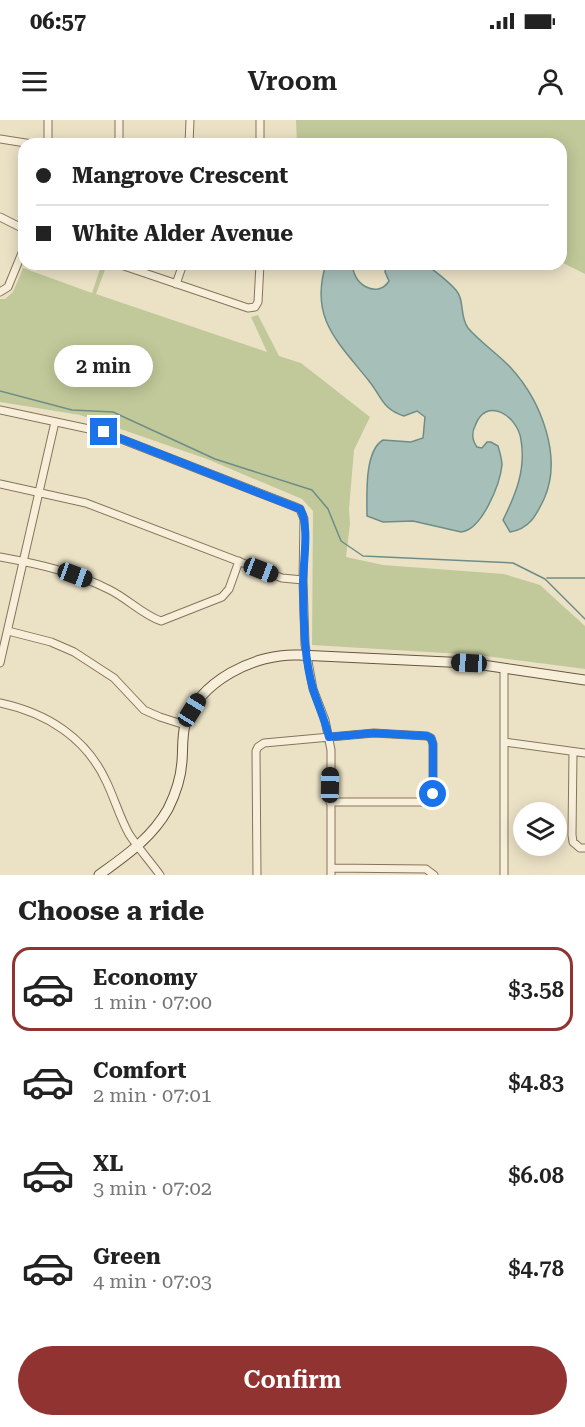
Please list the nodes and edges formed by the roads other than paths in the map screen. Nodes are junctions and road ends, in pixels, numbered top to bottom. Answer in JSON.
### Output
{"nodes":[{"id":1,"x":48,"y":120,"type":"edge"},
{"id":2,"x":119,"y":120,"type":"edge"},
{"id":3,"x":190,"y":120,"type":"edge"},
{"id":4,"x":260,"y":120,"type":"edge"},
{"id":5,"x":48,"y":138,"type":"edge"},
{"id":6,"x":119,"y":138,"type":"edge"},
{"id":7,"x":189,"y":138,"type":"edge"},
{"id":8,"x":260,"y":138,"type":"edge"},
{"id":9,"x":0,"y":139,"type":"edge"},
{"id":10,"x":18,"y":142,"type":"edge"},
{"id":11,"x":0,"y":218,"type":"edge"},
{"id":12,"x":18,"y":226,"type":"edge"},
{"id":13,"x":18,"y":262,"type":"edge"},
{"id":14,"x":135,"y":270,"type":"edge"},
{"id":15,"x":181,"y":270,"type":"edge"},
{"id":16,"x":260,"y":270,"type":"edge"},
{"id":17,"x":176,"y":284,"type":"junction"},
{"id":18,"x":0,"y":292,"type":"edge"},
{"id":19,"x":0,"y":410,"type":"edge"},
{"id":20,"x":55,"y":422,"type":"junction"},
{"id":21,"x":0,"y":484,"type":"edge"},
{"id":22,"x":38,"y":492,"type":"junction"},
{"id":23,"x":0,"y":557,"type":"edge"},
{"id":24,"x":24,"y":561,"type":"junction"},
{"id":25,"x":239,"y":561,"type":"junction"},
{"id":26,"x":303,"y":580,"type":"junction"},
{"id":27,"x":8,"y":631,"type":"junction"},
{"id":28,"x":306,"y":655,"type":"junction"},
{"id":29,"x":0,"y":663,"type":"edge"},
{"id":30,"x":504,"y":668,"type":"junction"},
{"id":31,"x":585,"y":680,"type":"edge"},
{"id":32,"x":0,"y":703,"type":"edge"},
{"id":33,"x":185,"y":725,"type":"junction"},
{"id":34,"x":329,"y":737,"type":"junction"},
{"id":35,"x":504,"y":742,"type":"junction"},
{"id":36,"x":573,"y":752,"type":"junction"},
{"id":37,"x":585,"y":753,"type":"edge"},
{"id":38,"x":330,"y":802,"type":"junction"},
{"id":39,"x":138,"y":846,"type":"junction"},
{"id":40,"x":585,"y":848,"type":"edge"},
{"id":41,"x":331,"y":871,"type":"edge"},
{"id":42,"x":99,"y":875,"type":"edge"},
{"id":43,"x":160,"y":875,"type":"edge"},
{"id":44,"x":257,"y":875,"type":"edge"},
{"id":45,"x":434,"y":875,"type":"edge"},
{"id":46,"x":504,"y":875,"type":"edge"}],
"edges":[{"from":1,"to":5,"type":"street"},
{"from":2,"to":6,"type":"street"},
{"from":3,"to":7,"type":"street"},
{"from":4,"to":8,"type":"street"},
{"from":9,"to":10,"type":"street"},
{"from":11,"to":12,"type":"street"},
{"from":13,"to":18,"type":"street"},
{"from":14,"to":17,"type":"street"},
{"from":15,"to":17,"type":"street"},
{"from":16,"to":17,"type":"street"},
{"from":19,"to":20,"type":"street"},
{"from":20,"to":22,"type":"street"},
{"from":20,"to":26,"type":"street"},
{"from":21,"to":22,"type":"street"},
{"from":22,"to":24,"type":"street"},
{"from":22,"to":25,"type":"street"},
{"from":23,"to":24,"type":"street"},
{"from":24,"to":25,"type":"street"},
{"from":24,"to":27,"type":"street"},
{"from":25,"to":26,"type":"street"},
{"from":26,"to":28,"type":"street"},
{"from":27,"to":29,"type":"street"},
{"from":27,"to":33,"type":"street"},
{"from":28,"to":30,"type":"street"},
{"from":28,"to":33,"type":"street"},
{"from":28,"to":34,"type":"street"},
{"from":30,"to":31,"type":"street"},
{"from":30,"to":35,"type":"street"},
{"from":32,"to":39,"type":"street"},
{"from":33,"to":39,"type":"street"},
{"from":34,"to":38,"type":"street"},
{"from":34,"to":38,"type":"street"},
{"from":34,"to":44,"type":"street"},
{"from":35,"to":36,"type":"street"},
{"from":35,"to":46,"type":"street"},
{"from":36,"to":37,"type":"street"},
{"from":36,"to":40,"type":"street"},
{"from":38,"to":41,"type":"street"},
{"from":39,"to":42,"type":"street"},
{"from":39,"to":43,"type":"street"},
{"from":41,"to":45,"type":"street"}]}
